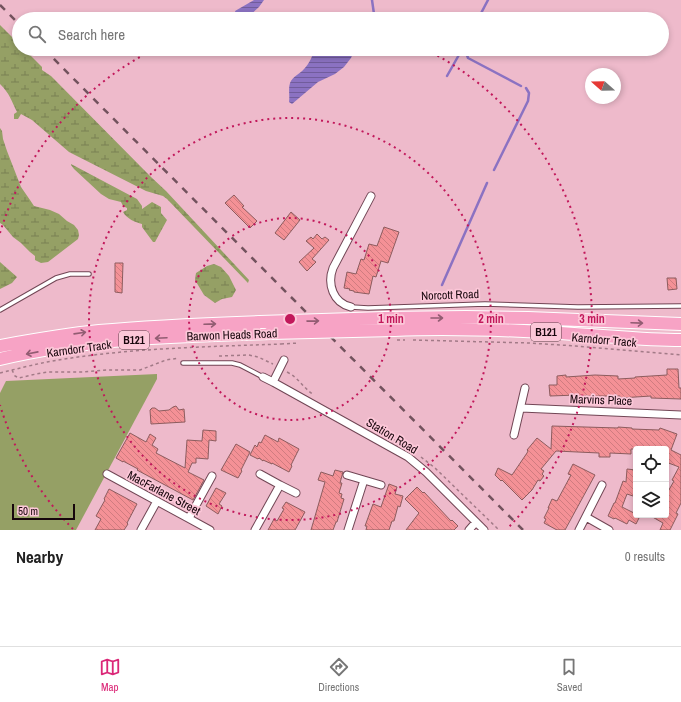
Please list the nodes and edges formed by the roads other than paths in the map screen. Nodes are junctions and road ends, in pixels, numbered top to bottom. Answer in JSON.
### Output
{"nodes":[{"id":1,"x":372,"y":196,"type":"dead end"},
{"id":2,"x":89,"y":274,"type":"dead end"},
{"id":3,"x":681,"y":306,"type":"edge"},
{"id":4,"x":351,"y":307,"type":"joint"},
{"id":5,"x":0,"y":310,"type":"edge"},
{"id":6,"x":681,"y":324,"type":"edge"},
{"id":7,"x":681,"y":340,"type":"edge"},
{"id":8,"x":0,"y":346,"type":"edge"},
{"id":9,"x":0,"y":360,"type":"edge"},
{"id":10,"x":284,"y":360,"type":"dead end"},
{"id":11,"x":183,"y":363,"type":"dead end"},
{"id":12,"x":263,"y":377,"type":"joint"},
{"id":13,"x":273,"y":382,"type":"junction"},
{"id":14,"x":525,"y":388,"type":"dead end"},
{"id":15,"x":521,"y":408,"type":"junction"},
{"id":16,"x":681,"y":415,"type":"edge"},
{"id":17,"x":514,"y":435,"type":"dead end"},
{"id":18,"x":107,"y":474,"type":"dead end"},
{"id":19,"x":260,"y":474,"type":"dead end"},
{"id":20,"x":347,"y":475,"type":"dead end"},
{"id":21,"x":212,"y":476,"type":"dead end"},
{"id":22,"x":364,"y":480,"type":"junction"},
{"id":23,"x":280,"y":484,"type":"junction"},
{"id":24,"x":381,"y":485,"type":"dead end"},
{"id":25,"x":602,"y":485,"type":"dead end"},
{"id":26,"x":296,"y":493,"type":"dead end"},
{"id":27,"x":157,"y":501,"type":"junction"},
{"id":28,"x":586,"y":517,"type":"junction"},
{"id":29,"x":189,"y":518,"type":"junction"},
{"id":30,"x":476,"y":522,"type":"junction"},
{"id":31,"x":141,"y":530,"type":"edge"},
{"id":32,"x":210,"y":530,"type":"edge"},
{"id":33,"x":255,"y":530,"type":"edge"},
{"id":34,"x":348,"y":530,"type":"edge"},
{"id":35,"x":469,"y":530,"type":"edge"},
{"id":36,"x":484,"y":530,"type":"edge"},
{"id":37,"x":579,"y":530,"type":"edge"},
{"id":38,"x":609,"y":530,"type":"edge"}],
"edges":[{"from":1,"to":4,"type":"street","name":"Norcott Road"},
{"from":2,"to":5,"type":"lane"},
{"from":3,"to":4,"type":"lane","name":"Norcott Road"},
{"from":8,"to":6,"type":"main road","name":"Barwon Heads Road","number":"B121","one_way":true,"bridge":true},
{"from":7,"to":9,"type":"main road","name":"Barwon Heads Road","number":"B121","one_way":true,"bridge":true},
{"from":10,"to":13,"type":"street"},
{"from":11,"to":12,"type":"lane","name":"Station Road"},
{"from":12,"to":13,"type":"street","name":"Station Road"},
{"from":13,"to":30,"type":"street","name":"Station Road"},
{"from":14,"to":15,"type":"street"},
{"from":15,"to":16,"type":"street","name":"Marvins Place"},
{"from":15,"to":17,"type":"street"},
{"from":18,"to":27,"type":"street","name":"MacFarlane Street"},
{"from":19,"to":23,"type":"street"},
{"from":20,"to":22,"type":"street"},
{"from":21,"to":29,"type":"street"},
{"from":22,"to":24,"type":"street"},
{"from":22,"to":34,"type":"street"},
{"from":23,"to":26,"type":"street"},
{"from":23,"to":33,"type":"street"},
{"from":25,"to":28,"type":"street"},
{"from":27,"to":29,"type":"street","name":"MacFarlane Street"},
{"from":27,"to":31,"type":"street"},
{"from":28,"to":37,"type":"street"},
{"from":28,"to":38,"type":"street"},
{"from":29,"to":32,"type":"street","name":"MacFarlane Street"},
{"from":30,"to":35,"type":"street"},
{"from":30,"to":36,"type":"street","name":"Station Road"}]}
